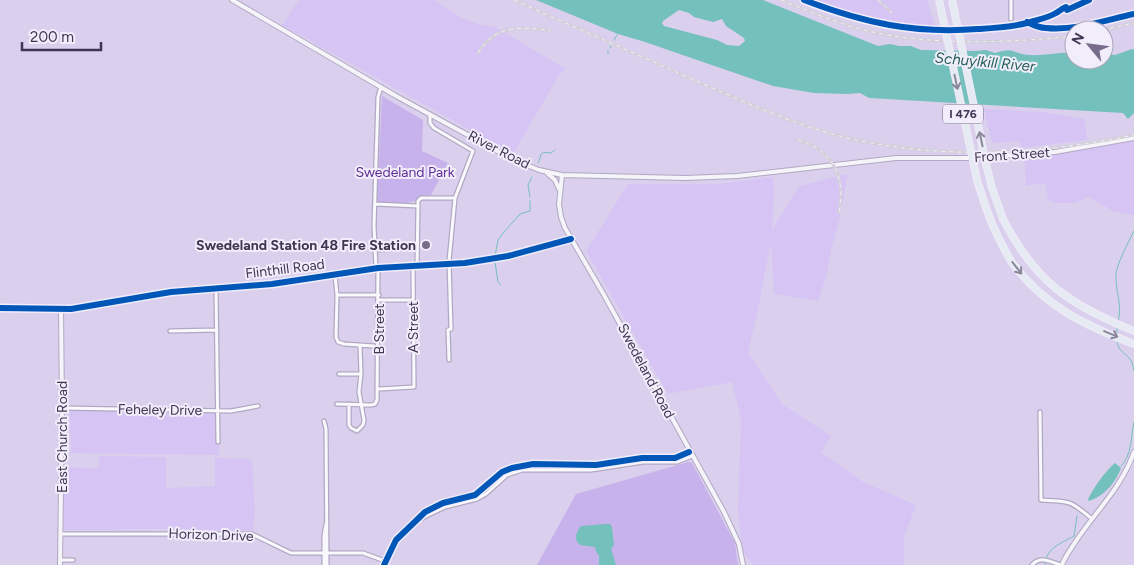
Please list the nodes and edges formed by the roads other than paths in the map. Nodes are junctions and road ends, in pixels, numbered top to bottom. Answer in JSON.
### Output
{"nodes":[{"id":1,"x":232,"y":0,"type":"edge"},
{"id":2,"x":939,"y":0,"type":"edge"},
{"id":3,"x":952,"y":0,"type":"edge"},
{"id":4,"x":1011,"y":0,"type":"edge"},
{"id":5,"x":1012,"y":19,"type":"dead end"},
{"id":6,"x":381,"y":87,"type":"junction"},
{"id":7,"x":430,"y":114,"type":"junction"},
{"id":8,"x":1134,"y":138,"type":"edge"},
{"id":9,"x":888,"y":159,"type":"joint"},
{"id":10,"x":545,"y":172,"type":"junction"},
{"id":11,"x":562,"y":175,"type":"junction"},
{"id":12,"x":560,"y":192,"type":"junction"},
{"id":13,"x":455,"y":198,"type":"junction"},
{"id":14,"x":375,"y":204,"type":"junction"},
{"id":15,"x":418,"y":206,"type":"junction"},
{"id":16,"x":571,"y":239,"type":"junction"},
{"id":17,"x":417,"y":248,"type":"junction"},
{"id":18,"x":374,"y":250,"type":"junction"},
{"id":19,"x":448,"y":265,"type":"junction"},
{"id":20,"x":415,"y":266,"type":"junction"},
{"id":21,"x":377,"y":268,"type":"junction"},
{"id":22,"x":335,"y":275,"type":"junction"},
{"id":23,"x":216,"y":289,"type":"junction"},
{"id":24,"x":337,"y":295,"type":"junction"},
{"id":25,"x":379,"y":295,"type":"junction"},
{"id":26,"x":379,"y":300,"type":"junction"},
{"id":27,"x":413,"y":300,"type":"junction"},
{"id":28,"x":0,"y":308,"type":"edge"},
{"id":29,"x":62,"y":309,"type":"junction"},
{"id":30,"x":216,"y":330,"type":"junction"},
{"id":31,"x":170,"y":331,"type":"dead end"},
{"id":32,"x":1134,"y":331,"type":"edge"},
{"id":33,"x":1134,"y":344,"type":"edge"},
{"id":34,"x":360,"y":346,"type":"junction"},
{"id":35,"x":374,"y":346,"type":"dead end"},
{"id":36,"x":449,"y":360,"type":"dead end"},
{"id":37,"x":339,"y":374,"type":"dead end"},
{"id":38,"x":361,"y":374,"type":"junction"},
{"id":39,"x":379,"y":389,"type":"junction"},
{"id":40,"x":337,"y":404,"type":"dead end"},
{"id":41,"x":349,"y":404,"type":"junction"},
{"id":42,"x":362,"y":405,"type":"junction"},
{"id":43,"x":258,"y":406,"type":"dead end"},
{"id":44,"x":62,"y":408,"type":"junction"},
{"id":45,"x":217,"y":410,"type":"junction"},
{"id":46,"x":1040,"y":412,"type":"dead end"},
{"id":47,"x":324,"y":421,"type":"dead end"},
{"id":48,"x":218,"y":442,"type":"dead end"},
{"id":49,"x":1134,"y":452,"type":"edge"},
{"id":50,"x":691,"y":454,"type":"junction"},
{"id":51,"x":1092,"y":519,"type":"junction"},
{"id":52,"x":61,"y":534,"type":"junction"},
{"id":53,"x":326,"y":553,"type":"junction"},
{"id":54,"x":73,"y":560,"type":"dead end"},
{"id":55,"x":60,"y":562,"type":"edge"},
{"id":56,"x":384,"y":563,"type":"edge"},
{"id":57,"x":326,"y":565,"type":"edge"},
{"id":58,"x":743,"y":565,"type":"edge"},
{"id":59,"x":1032,"y":565,"type":"edge"},
{"id":60,"x":1062,"y":565,"type":"edge"}],
"edges":[{"from":1,"to":6,"type":"main road","name":"River Road"},
{"from":2,"to":33,"type":"highway","number":"I 476","one_way":true,"bridge":true},
{"from":32,"to":3,"type":"highway","number":"I 476","one_way":true,"bridge":true},
{"from":4,"to":5,"type":"street"},
{"from":6,"to":7,"type":"main road","name":"River Road"},
{"from":6,"to":14,"type":"street","name":"B Street"},
{"from":7,"to":10,"type":"main road","name":"River Road"},
{"from":7,"to":13,"type":"street"},
{"from":8,"to":9,"type":"main road","name":"Front Street"},
{"from":9,"to":11,"type":"main road","name":"River Road"},
{"from":10,"to":11,"type":"main road","name":"River Road"},
{"from":10,"to":12,"type":"main road"},
{"from":11,"to":12,"type":"main road","name":"Swedeland Road"},
{"from":12,"to":16,"type":"main road","name":"Swedeland Road"},
{"from":13,"to":15,"type":"street"},
{"from":13,"to":19,"type":"street"},
{"from":14,"to":15,"type":"street"},
{"from":14,"to":18,"type":"street","name":"B Street"},
{"from":15,"to":17,"type":"street","name":"A Street"},
{"from":16,"to":19,"type":"main road","name":"Flinthill Road"},
{"from":16,"to":50,"type":"main road","name":"Swedeland Road"},
{"from":17,"to":18,"type":"street"},
{"from":17,"to":20,"type":"street","name":"A Street"},
{"from":18,"to":21,"type":"street","name":"B Street"},
{"from":19,"to":20,"type":"main road","name":"Flinthill Road"},
{"from":19,"to":36,"type":"street"},
{"from":20,"to":21,"type":"main road","name":"Flinthill Road"},
{"from":20,"to":27,"type":"street","name":"A Street"},
{"from":21,"to":22,"type":"main road","name":"Flinthill Road"},
{"from":21,"to":25,"type":"street","name":"B Street"},
{"from":22,"to":23,"type":"main road","name":"Flinthill Road"},
{"from":22,"to":24,"type":"street"},
{"from":23,"to":29,"type":"main road","name":"Flinthill Road"},
{"from":23,"to":30,"type":"street"},
{"from":24,"to":25,"type":"street"},
{"from":24,"to":34,"type":"street"},
{"from":25,"to":26,"type":"street","name":"B Street"},
{"from":26,"to":27,"type":"street"},
{"from":26,"to":39,"type":"street","name":"B Street"},
{"from":27,"to":39,"type":"street","name":"A Street"},
{"from":28,"to":29,"type":"main road","name":"Flinthill Road"},
{"from":29,"to":44,"type":"main road","name":"East Church Road"},
{"from":30,"to":31,"type":"street"},
{"from":30,"to":45,"type":"street"},
{"from":34,"to":35,"type":"street"},
{"from":34,"to":38,"type":"street"},
{"from":37,"to":38,"type":"street"},
{"from":38,"to":42,"type":"street"},
{"from":39,"to":42,"type":"street"},
{"from":40,"to":41,"type":"street"},
{"from":41,"to":42,"type":"street"},
{"from":41,"to":42,"type":"street"},
{"from":43,"to":45,"type":"street","name":"Feheley Drive"},
{"from":44,"to":45,"type":"street","name":"Feheley Drive"},
{"from":44,"to":52,"type":"main road","name":"East Church Road"},
{"from":45,"to":48,"type":"street"},
{"from":46,"to":51,"type":"street"},
{"from":47,"to":53,"type":"street"},
{"from":49,"to":51,"type":"main road"},
{"from":50,"to":56,"type":"street"},
{"from":50,"to":58,"type":"main road","name":"Swedeland Road"},
{"from":51,"to":60,"type":"main road"},
{"from":52,"to":53,"type":"street","name":"Horizon Drive"},
{"from":52,"to":55,"type":"main road","name":"East Church Road"},
{"from":53,"to":56,"type":"street","name":"Horizon Drive"},
{"from":53,"to":57,"type":"street"},
{"from":54,"to":55,"type":"street"},
{"from":59,"to":60,"type":"street"}]}
